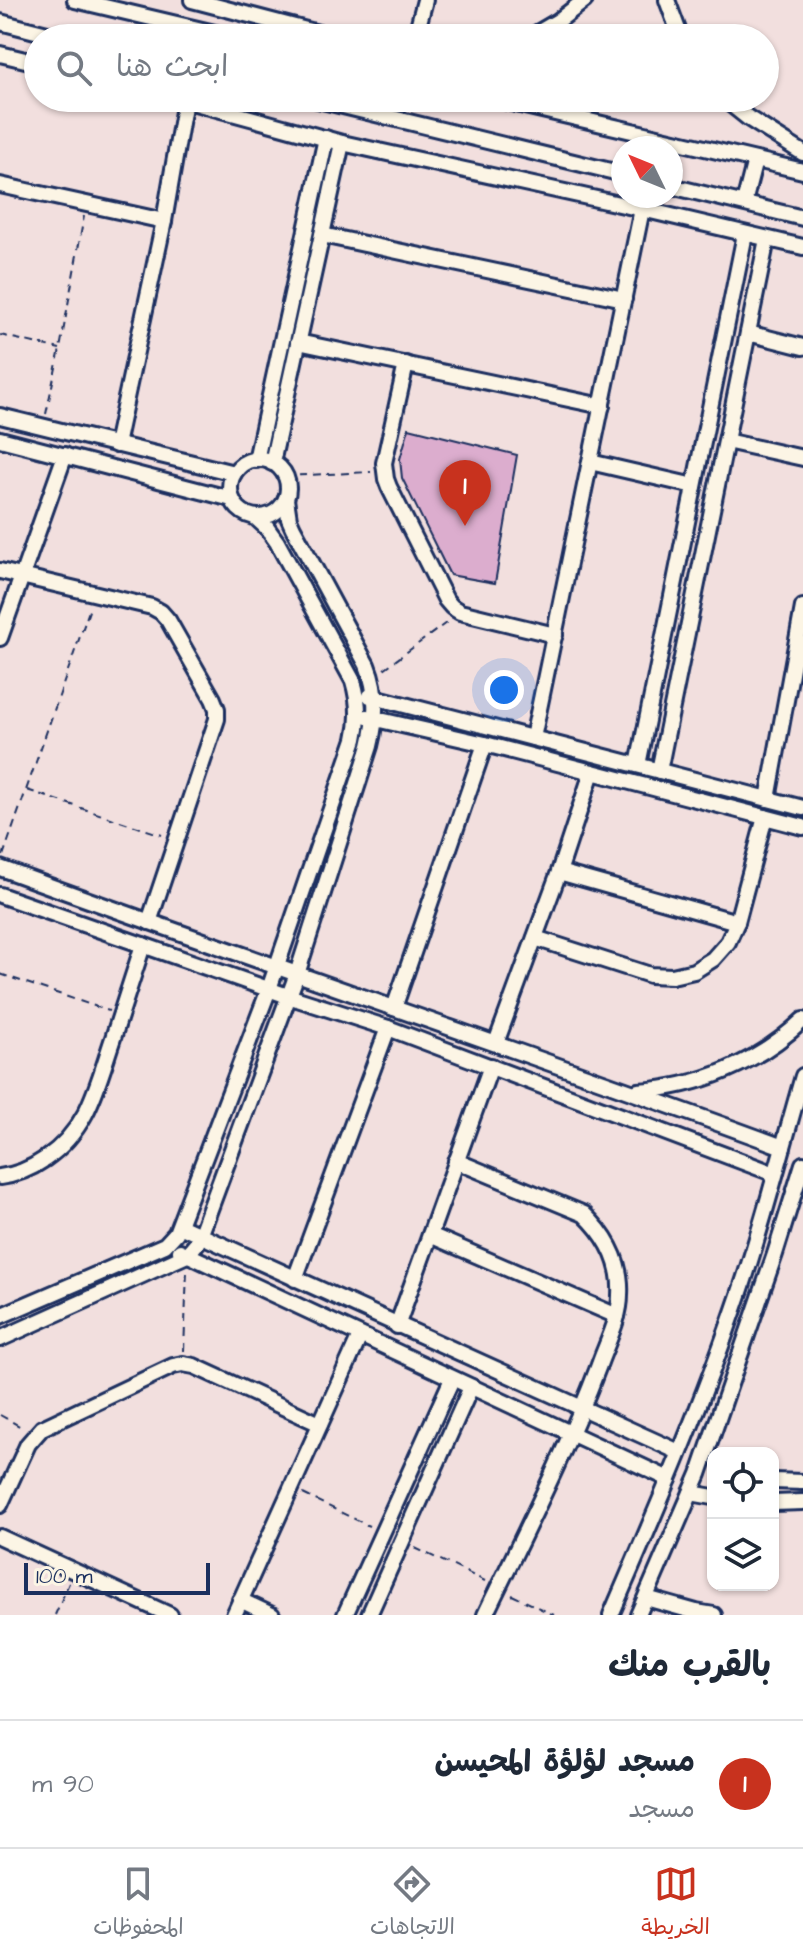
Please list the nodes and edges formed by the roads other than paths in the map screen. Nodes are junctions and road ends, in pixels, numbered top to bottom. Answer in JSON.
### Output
{"nodes":[{"id":1,"x":75,"y":0,"type":"edge"},
{"id":2,"x":192,"y":0,"type":"edge"},
{"id":3,"x":425,"y":0,"type":"edge"},
{"id":4,"x":585,"y":0,"type":"edge"},
{"id":5,"x":667,"y":0,"type":"edge"},
{"id":6,"x":0,"y":22,"type":"edge"},
{"id":7,"x":177,"y":24,"type":"edge"},
{"id":8,"x":284,"y":24,"type":"edge"},
{"id":9,"x":419,"y":24,"type":"edge"},
{"id":10,"x":553,"y":24,"type":"edge"},
{"id":11,"x":676,"y":24,"type":"edge"},
{"id":12,"x":24,"y":28,"type":"edge"},
{"id":13,"x":0,"y":54,"type":"edge"},
{"id":14,"x":24,"y":60,"type":"edge"},
{"id":15,"x":179,"y":112,"type":"edge"},
{"id":16,"x":229,"y":112,"type":"edge"},
{"id":17,"x":368,"y":112,"type":"edge"},
{"id":18,"x":551,"y":112,"type":"edge"},
{"id":19,"x":741,"y":112,"type":"edge"},
{"id":20,"x":326,"y":138,"type":"junction"},
{"id":21,"x":342,"y":143,"type":"junction"},
{"id":22,"x":803,"y":153,"type":"edge"},
{"id":23,"x":755,"y":160,"type":"junction"},
{"id":24,"x":611,"y":171,"type":"edge"},
{"id":25,"x":803,"y":171,"type":"edge"},
{"id":26,"x":0,"y":185,"type":"edge"},
{"id":27,"x":683,"y":189,"type":"edge"},
{"id":28,"x":744,"y":203,"type":"junction"},
{"id":29,"x":642,"y":209,"type":"junction"},
{"id":30,"x":803,"y":218,"type":"edge"},
{"id":31,"x":164,"y":221,"type":"junction"},
{"id":32,"x":745,"y":234,"type":"junction"},
{"id":33,"x":322,"y":235,"type":"junction"},
{"id":34,"x":767,"y":239,"type":"junction"},
{"id":35,"x":803,"y":247,"type":"edge"},
{"id":36,"x":624,"y":299,"type":"junction"},
{"id":37,"x":748,"y":333,"type":"junction"},
{"id":38,"x":298,"y":342,"type":"junction"},
{"id":39,"x":803,"y":347,"type":"edge"},
{"id":40,"x":406,"y":364,"type":"junction"},
{"id":41,"x":602,"y":406,"type":"junction"},
{"id":42,"x":0,"y":416,"type":"edge"},
{"id":43,"x":0,"y":439,"type":"edge"},
{"id":44,"x":726,"y":441,"type":"junction"},
{"id":45,"x":109,"y":443,"type":"junction"},
{"id":46,"x":65,"y":455,"type":"junction"},
{"id":47,"x":803,"y":458,"type":"edge"},
{"id":48,"x":256,"y":460,"type":"junction"},
{"id":49,"x":590,"y":462,"type":"junction"},
{"id":50,"x":272,"y":463,"type":"junction"},
{"id":51,"x":97,"y":464,"type":"junction"},
{"id":52,"x":234,"y":473,"type":"junction"},
{"id":53,"x":694,"y":486,"type":"junction"},
{"id":54,"x":232,"y":499,"type":"junction"},
{"id":55,"x":286,"y":499,"type":"junction"},
{"id":56,"x":255,"y":517,"type":"junction"},
{"id":57,"x":0,"y":571,"type":"edge"},
{"id":58,"x":23,"y":576,"type":"junction"},
{"id":59,"x":803,"y":607,"type":"edge"},
{"id":60,"x":555,"y":635,"type":"junction"},
{"id":61,"x":0,"y":638,"type":"edge"},
{"id":62,"x":357,"y":692,"type":"junction"},
{"id":63,"x":376,"y":698,"type":"junction"},
{"id":64,"x":359,"y":716,"type":"junction"},
{"id":65,"x":376,"y":718,"type":"junction"},
{"id":66,"x":533,"y":738,"type":"junction"},
{"id":67,"x":485,"y":744,"type":"junction"},
{"id":68,"x":638,"y":765,"type":"junction"},
{"id":69,"x":659,"y":771,"type":"junction"},
{"id":70,"x":592,"y":772,"type":"junction"},
{"id":71,"x":768,"y":799,"type":"junction"},
{"id":72,"x":803,"y":808,"type":"edge"},
{"id":73,"x":765,"y":817,"type":"junction"},
{"id":74,"x":803,"y":827,"type":"edge"},
{"id":75,"x":0,"y":866,"type":"edge"},
{"id":76,"x":559,"y":872,"type":"junction"},
{"id":77,"x":0,"y":895,"type":"edge"},
{"id":78,"x":149,"y":922,"type":"junction"},
{"id":79,"x":737,"y":922,"type":"junction"},
{"id":80,"x":535,"y":938,"type":"junction"},
{"id":81,"x":143,"y":945,"type":"junction"},
{"id":82,"x":277,"y":967,"type":"junction"},
{"id":83,"x":297,"y":974,"type":"junction"},
{"id":84,"x":269,"y":989,"type":"junction"},
{"id":85,"x":288,"y":996,"type":"junction"},
{"id":86,"x":394,"y":1008,"type":"junction"},
{"id":87,"x":803,"y":1020,"type":"edge"},
{"id":88,"x":388,"y":1028,"type":"junction"},
{"id":89,"x":496,"y":1043,"type":"junction"},
{"id":90,"x":491,"y":1066,"type":"junction"},
{"id":91,"x":803,"y":1076,"type":"edge"},
{"id":92,"x":631,"y":1092,"type":"junction"},
{"id":93,"x":752,"y":1136,"type":"junction"},
{"id":94,"x":783,"y":1147,"type":"junction"},
{"id":95,"x":456,"y":1161,"type":"junction"},
{"id":96,"x":744,"y":1162,"type":"junction"},
{"id":97,"x":803,"y":1164,"type":"edge"},
{"id":98,"x":775,"y":1174,"type":"junction"},
{"id":99,"x":0,"y":1177,"type":"edge"},
{"id":100,"x":180,"y":1226,"type":"junction"},
{"id":101,"x":430,"y":1235,"type":"junction"},
{"id":102,"x":200,"y":1236,"type":"junction"},
{"id":103,"x":165,"y":1245,"type":"junction"},
{"id":104,"x":187,"y":1255,"type":"junction"},
{"id":105,"x":295,"y":1279,"type":"junction"},
{"id":106,"x":0,"y":1316,"type":"edge"},
{"id":107,"x":617,"y":1316,"type":"junction"},
{"id":108,"x":397,"y":1326,"type":"junction"},
{"id":109,"x":360,"y":1336,"type":"junction"},
{"id":110,"x":0,"y":1339,"type":"edge"},
{"id":111,"x":452,"y":1379,"type":"junction"},
{"id":112,"x":471,"y":1387,"type":"junction"},
{"id":113,"x":582,"y":1410,"type":"junction"},
{"id":114,"x":320,"y":1424,"type":"junction"},
{"id":115,"x":571,"y":1435,"type":"junction"},
{"id":116,"x":679,"y":1452,"type":"junction"},
{"id":117,"x":706,"y":1475,"type":"edge"},
{"id":118,"x":669,"y":1479,"type":"junction"},
{"id":119,"x":779,"y":1481,"type":"edge"},
{"id":120,"x":803,"y":1482,"type":"edge"},
{"id":121,"x":691,"y":1493,"type":"junction"},
{"id":122,"x":707,"y":1496,"type":"edge"},
{"id":123,"x":803,"y":1502,"type":"edge"},
{"id":124,"x":779,"y":1503,"type":"edge"},
{"id":125,"x":0,"y":1505,"type":"edge"},
{"id":126,"x":0,"y":1537,"type":"edge"},
{"id":127,"x":639,"y":1549,"type":"junction"},
{"id":128,"x":663,"y":1559,"type":"junction"},
{"id":129,"x":626,"y":1581,"type":"junction"},
{"id":130,"x":648,"y":1592,"type":"junction"},
{"id":131,"x":240,"y":1600,"type":"junction"},
{"id":132,"x":170,"y":1615,"type":"edge"},
{"id":133,"x":234,"y":1615,"type":"edge"},
{"id":134,"x":272,"y":1615,"type":"edge"},
{"id":135,"x":345,"y":1615,"type":"edge"},
{"id":136,"x":369,"y":1615,"type":"edge"},
{"id":137,"x":485,"y":1615,"type":"edge"},
{"id":138,"x":611,"y":1615,"type":"edge"},
{"id":139,"x":638,"y":1615,"type":"edge"},
{"id":140,"x":714,"y":1615,"type":"edge"}],
"edges":[{"from":1,"to":7,"type":"street"},
{"from":2,"to":8,"type":"street"},
{"from":3,"to":9,"type":"street"},
{"from":4,"to":10,"type":"street"},
{"from":5,"to":11,"type":"street"},
{"from":6,"to":12,"type":"street"},
{"from":13,"to":14,"type":"street"},
{"from":15,"to":31,"type":"street"},
{"from":16,"to":20,"type":"street"},
{"from":17,"to":24,"type":"street"},
{"from":18,"to":23,"type":"street"},
{"from":19,"to":22,"type":"street"},
{"from":20,"to":21,"type":"street"},
{"from":20,"to":48,"type":"street"},
{"from":21,"to":29,"type":"street"},
{"from":21,"to":33,"type":"street"},
{"from":23,"to":25,"type":"street"},
{"from":23,"to":28,"type":"street"},
{"from":26,"to":31,"type":"street"},
{"from":27,"to":28,"type":"street"},
{"from":28,"to":30,"type":"street"},
{"from":29,"to":32,"type":"street"},
{"from":29,"to":36,"type":"street"},
{"from":31,"to":45,"type":"street"},
{"from":32,"to":34,"type":"street"},
{"from":32,"to":53,"type":"street"},
{"from":33,"to":36,"type":"street"},
{"from":33,"to":38,"type":"street"},
{"from":34,"to":35,"type":"street"},
{"from":34,"to":37,"type":"street"},
{"from":36,"to":41,"type":"street"},
{"from":37,"to":39,"type":"street"},
{"from":37,"to":44,"type":"street"},
{"from":38,"to":40,"type":"street"},
{"from":38,"to":50,"type":"street"},
{"from":40,"to":41,"type":"street"},
{"from":40,"to":60,"type":"street"},
{"from":41,"to":49,"type":"street"},
{"from":42,"to":45,"type":"street"},
{"from":43,"to":46,"type":"street"},
{"from":44,"to":47,"type":"street"},
{"from":44,"to":69,"type":"street"},
{"from":45,"to":51,"type":"street"},
{"from":45,"to":52,"type":"street"},
{"from":46,"to":51,"type":"street"},
{"from":46,"to":58,"type":"street"},
{"from":48,"to":50,"type":"street"},
{"from":48,"to":52,"type":"street"},
{"from":49,"to":53,"type":"street"},
{"from":49,"to":60,"type":"street"},
{"from":50,"to":55,"type":"street"},
{"from":51,"to":54,"type":"street"},
{"from":52,"to":54,"type":"street"},
{"from":53,"to":68,"type":"street"},
{"from":54,"to":56,"type":"street"},
{"from":55,"to":56,"type":"street"},
{"from":55,"to":63,"type":"street"},
{"from":56,"to":62,"type":"street"},
{"from":57,"to":58,"type":"street"},
{"from":58,"to":61,"type":"street"},
{"from":58,"to":78,"type":"street"},
{"from":59,"to":71,"type":"street"},
{"from":60,"to":66,"type":"street"},
{"from":62,"to":63,"type":"street"},
{"from":62,"to":64,"type":"street"},
{"from":63,"to":65,"type":"street"},
{"from":63,"to":66,"type":"street"},
{"from":64,"to":65,"type":"street"},
{"from":64,"to":82,"type":"street"},
{"from":65,"to":67,"type":"street"},
{"from":65,"to":83,"type":"street"},
{"from":66,"to":68,"type":"street"},
{"from":67,"to":70,"type":"street"},
{"from":67,"to":86,"type":"street"},
{"from":68,"to":69,"type":"street"},
{"from":69,"to":71,"type":"street"},
{"from":70,"to":73,"type":"street"},
{"from":70,"to":76,"type":"street"},
{"from":71,"to":72,"type":"street"},
{"from":73,"to":74,"type":"street"},
{"from":73,"to":79,"type":"street"},
{"from":75,"to":78,"type":"street"},
{"from":76,"to":79,"type":"street"},
{"from":76,"to":80,"type":"street"},
{"from":77,"to":81,"type":"street"},
{"from":78,"to":82,"type":"street"},
{"from":79,"to":80,"type":"street"},
{"from":80,"to":89,"type":"street"},
{"from":81,"to":84,"type":"street"},
{"from":81,"to":99,"type":"street"},
{"from":82,"to":83,"type":"street"},
{"from":82,"to":84,"type":"street"},
{"from":83,"to":85,"type":"street"},
{"from":83,"to":86,"type":"street"},
{"from":84,"to":85,"type":"street"},
{"from":84,"to":100,"type":"street"},
{"from":85,"to":88,"type":"street"},
{"from":85,"to":102,"type":"street"},
{"from":86,"to":89,"type":"street"},
{"from":87,"to":92,"type":"street"},
{"from":88,"to":90,"type":"street"},
{"from":88,"to":105,"type":"street"},
{"from":89,"to":92,"type":"street"},
{"from":90,"to":95,"type":"street"},
{"from":90,"to":96,"type":"street"},
{"from":91,"to":94,"type":"street"},
{"from":92,"to":93,"type":"street"},
{"from":93,"to":94,"type":"street"},
{"from":93,"to":96,"type":"street"},
{"from":94,"to":98,"type":"street"},
{"from":95,"to":101,"type":"street"},
{"from":95,"to":107,"type":"street"},
{"from":96,"to":98,"type":"street"},
{"from":97,"to":117,"type":"street"},
{"from":98,"to":116,"type":"street"},
{"from":100,"to":102,"type":"street"},
{"from":100,"to":103,"type":"street"},
{"from":101,"to":107,"type":"street"},
{"from":101,"to":108,"type":"street"},
{"from":102,"to":104,"type":"street"},
{"from":102,"to":105,"type":"street"},
{"from":103,"to":104,"type":"street"},
{"from":103,"to":106,"type":"street"},
{"from":104,"to":109,"type":"street"},
{"from":104,"to":110,"type":"street"},
{"from":105,"to":108,"type":"street"},
{"from":107,"to":113,"type":"street"},
{"from":108,"to":113,"type":"street"},
{"from":109,"to":111,"type":"street"},
{"from":109,"to":114,"type":"street"},
{"from":111,"to":112,"type":"street"},
{"from":111,"to":135,"type":"street"},
{"from":112,"to":115,"type":"street"},
{"from":112,"to":136,"type":"street"},
{"from":113,"to":115,"type":"street"},
{"from":113,"to":116,"type":"street"},
{"from":114,"to":125,"type":"street"},
{"from":114,"to":131,"type":"street"},
{"from":115,"to":118,"type":"street"},
{"from":115,"to":137,"type":"street"},
{"from":116,"to":118,"type":"street"},
{"from":117,"to":121,"type":"street"},
{"from":118,"to":127,"type":"street"},
{"from":119,"to":120,"type":"street"},
{"from":121,"to":122,"type":"street"},
{"from":121,"to":128,"type":"street"},
{"from":123,"to":124,"type":"street"},
{"from":126,"to":132,"type":"street"},
{"from":127,"to":128,"type":"street"},
{"from":127,"to":129,"type":"street"},
{"from":128,"to":130,"type":"street"},
{"from":129,"to":130,"type":"street"},
{"from":129,"to":138,"type":"street"},
{"from":130,"to":139,"type":"street"},
{"from":130,"to":140,"type":"street"},
{"from":131,"to":133,"type":"street"},
{"from":131,"to":134,"type":"street"}]}
